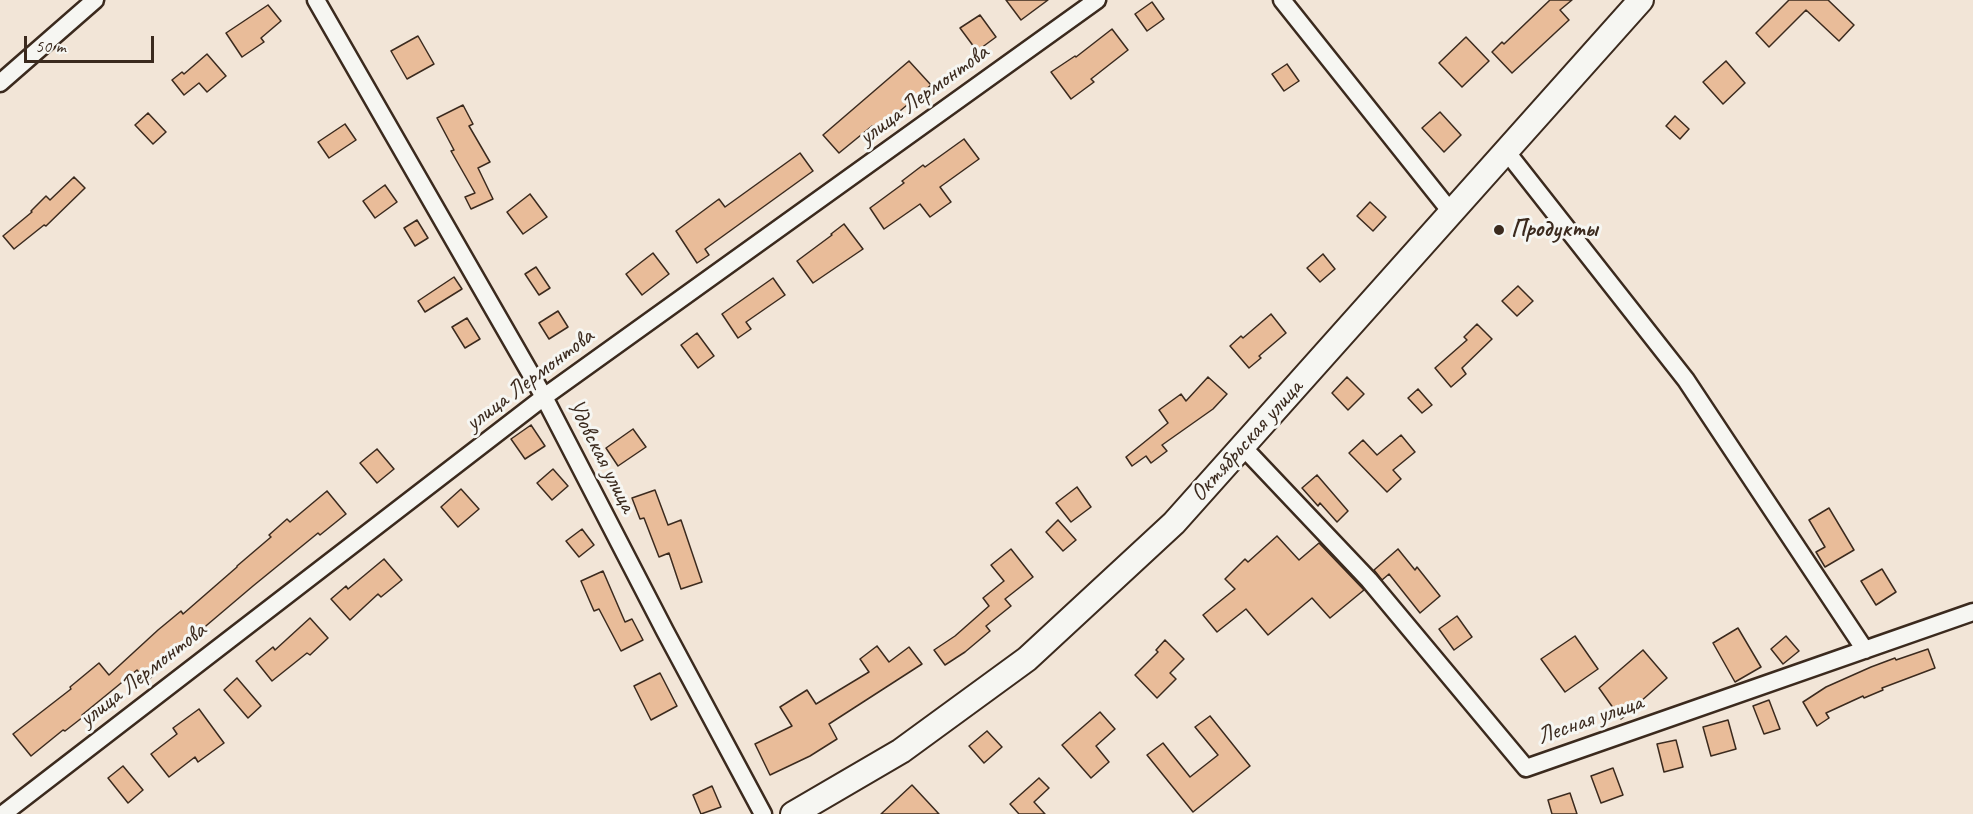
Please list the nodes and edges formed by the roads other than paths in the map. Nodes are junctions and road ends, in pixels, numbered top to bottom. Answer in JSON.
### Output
{"nodes":[{"id":1,"x":95,"y":0,"type":"edge"},
{"id":2,"x":316,"y":0,"type":"edge"},
{"id":3,"x":1097,"y":0,"type":"edge"},
{"id":4,"x":1282,"y":0,"type":"edge"},
{"id":5,"x":1641,"y":0,"type":"edge"},
{"id":6,"x":0,"y":82,"type":"edge"},
{"id":7,"x":1506,"y":151,"type":"junction"},
{"id":8,"x":1451,"y":212,"type":"junction"},
{"id":9,"x":544,"y":397,"type":"junction"},
{"id":10,"x":1243,"y":447,"type":"junction"},
{"id":11,"x":1973,"y":612,"type":"edge"},
{"id":12,"x":1865,"y":650,"type":"junction"},
{"id":13,"x":3,"y":814,"type":"edge"},
{"id":14,"x":763,"y":814,"type":"edge"},
{"id":15,"x":793,"y":814,"type":"edge"}],
"edges":[{"from":1,"to":6,"type":"street"},
{"from":2,"to":9,"type":"street","name":"Удовская улица"},
{"from":3,"to":9,"type":"street","name":"улица Лермонтова"},
{"from":4,"to":8,"type":"street"},
{"from":5,"to":7,"type":"street","name":"Октябрьская улица"},
{"from":7,"to":8,"type":"street","name":"Октябрьская улица"},
{"from":7,"to":12,"type":"street"},
{"from":8,"to":10,"type":"street","name":"Октябрьская улица"},
{"from":9,"to":13,"type":"street","name":"улица Лермонтова"},
{"from":9,"to":14,"type":"street","name":"Удовская улица"},
{"from":10,"to":12,"type":"street","name":"Лесная улица"},
{"from":10,"to":15,"type":"street","name":"Октябрьская улица"},
{"from":11,"to":12,"type":"street","name":"Лесная улица"}]}
